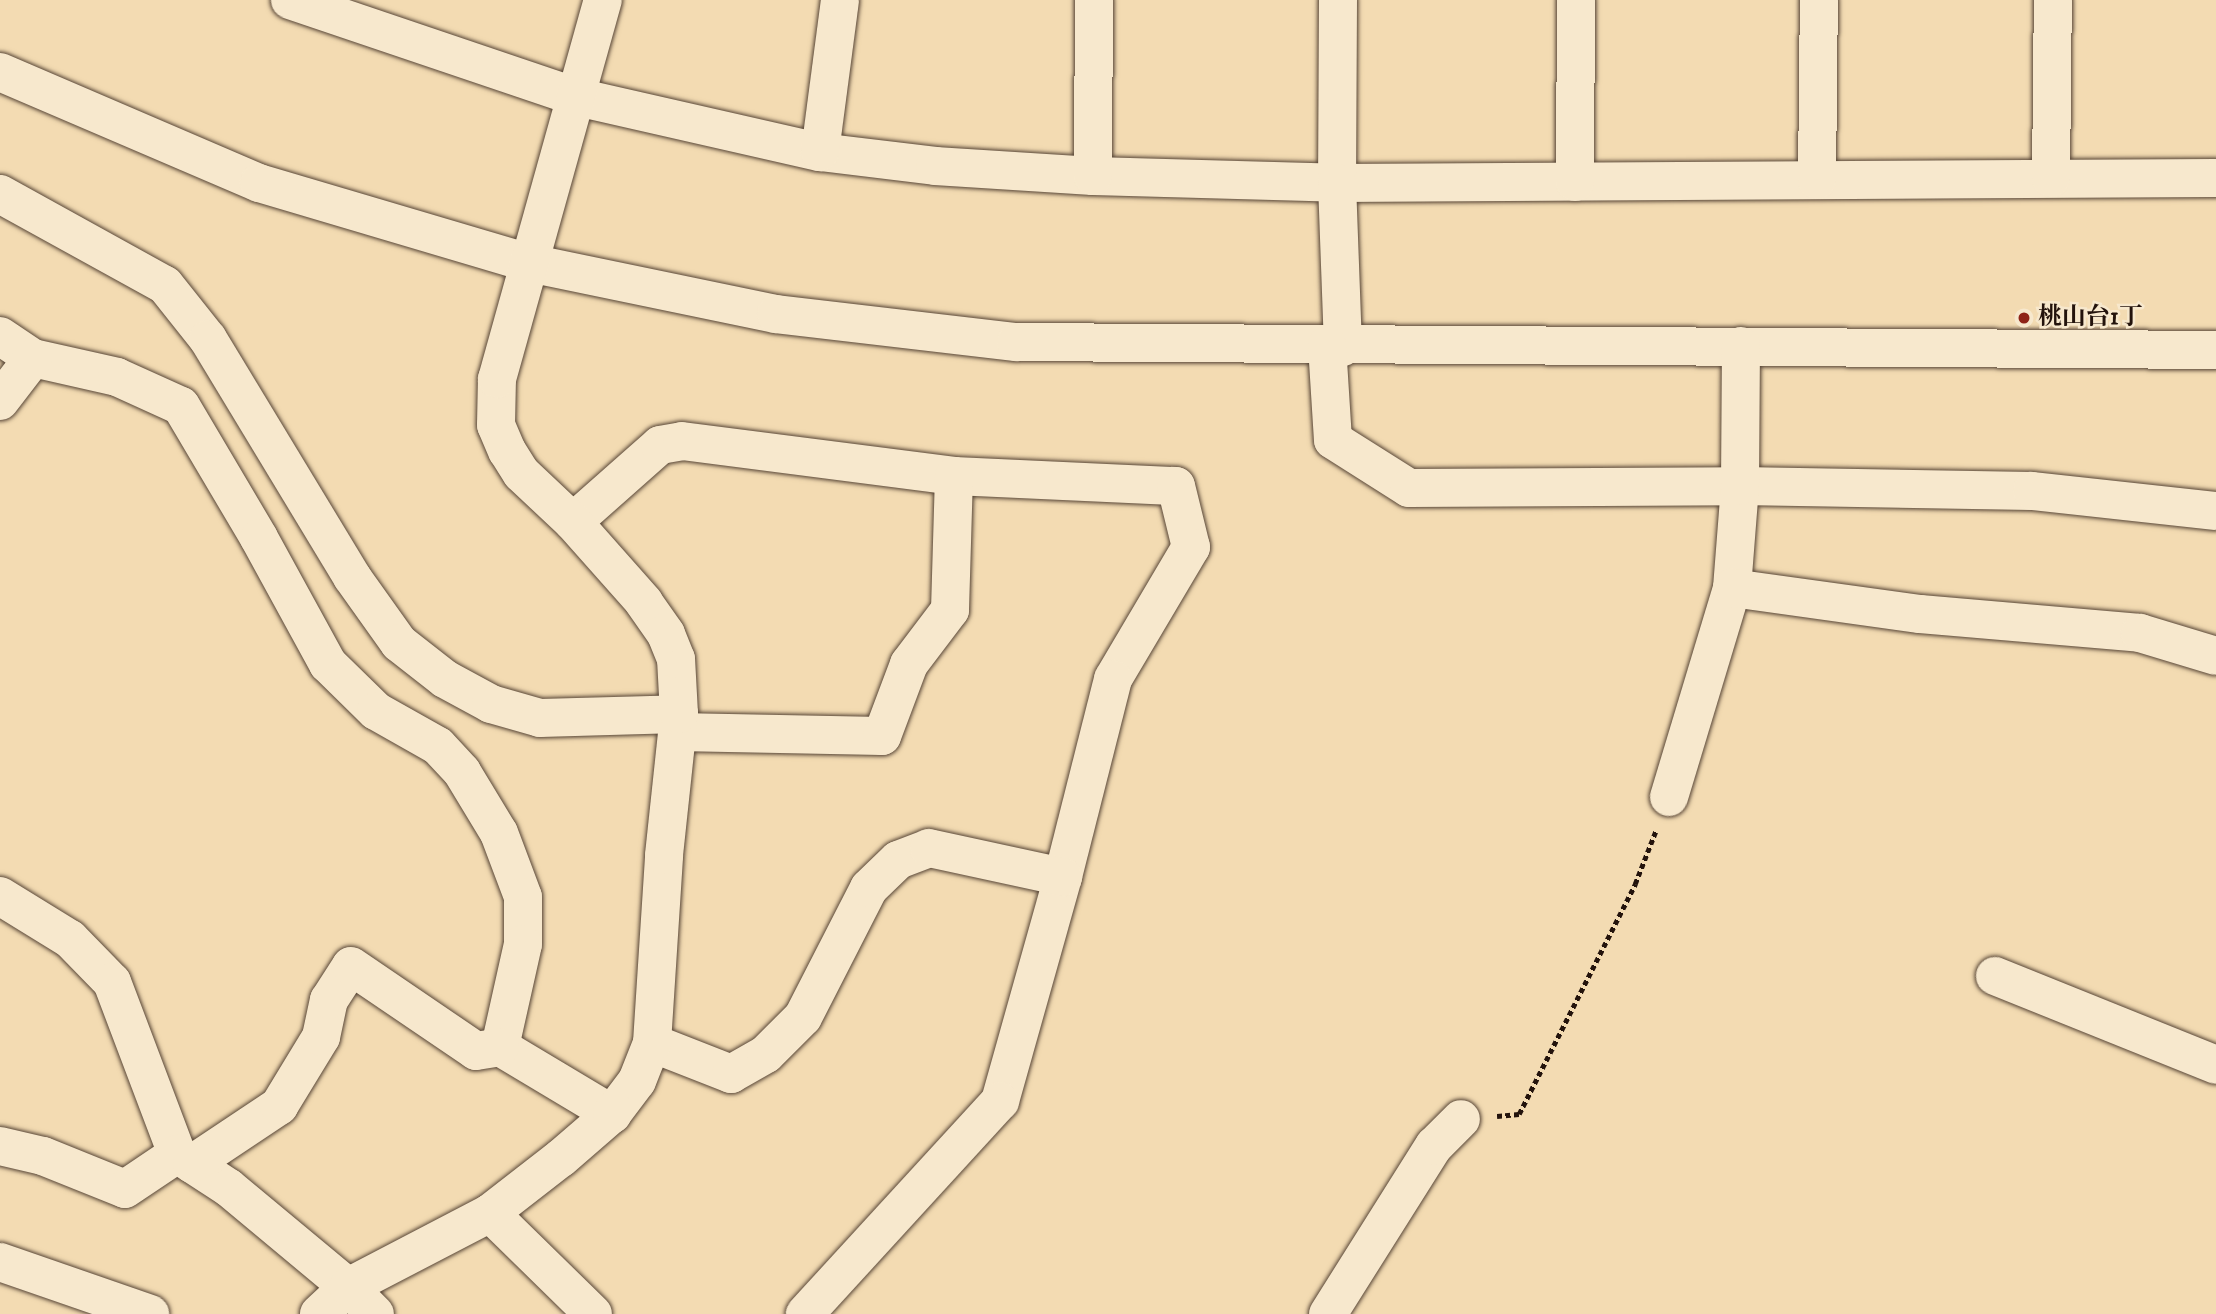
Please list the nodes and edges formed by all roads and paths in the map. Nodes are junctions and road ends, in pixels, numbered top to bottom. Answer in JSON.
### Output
{"nodes":[{"id":1,"x":603,"y":0,"type":"edge"},
{"id":2,"x":840,"y":0,"type":"edge"},
{"id":3,"x":1094,"y":0,"type":"edge"},
{"id":4,"x":1338,"y":0,"type":"edge"},
{"id":5,"x":1576,"y":0,"type":"edge"},
{"id":6,"x":1819,"y":0,"type":"edge"},
{"id":7,"x":2053,"y":0,"type":"edge"},
{"id":8,"x":310,"y":4,"type":"edge"},
{"id":9,"x":0,"y":72,"type":"edge"},
{"id":10,"x":576,"y":97,"type":"junction"},
{"id":11,"x":820,"y":152,"type":"junction"},
{"id":12,"x":1093,"y":176,"type":"junction"},
{"id":13,"x":2051,"y":178,"type":"junction"},
{"id":14,"x":2216,"y":178,"type":"edge"},
{"id":15,"x":1817,"y":180,"type":"junction"},
{"id":16,"x":1575,"y":182,"type":"junction"},
{"id":17,"x":1338,"y":183,"type":"junction"},
{"id":18,"x":0,"y":194,"type":"edge"},
{"id":19,"x":529,"y":263,"type":"junction"},
{"id":20,"x":0,"y":336,"type":"edge"},
{"id":21,"x":1335,"y":346,"type":"junction"},
{"id":22,"x":1741,"y":346,"type":"junction"},
{"id":23,"x":2216,"y":350,"type":"edge"},
{"id":24,"x":33,"y":358,"type":"junction"},
{"id":25,"x":0,"y":401,"type":"edge"},
{"id":26,"x":954,"y":476,"type":"junction"},
{"id":27,"x":1740,"y":486,"type":"junction"},
{"id":28,"x":2216,"y":511,"type":"edge"},
{"id":29,"x":573,"y":522,"type":"junction"},
{"id":30,"x":1732,"y":588,"type":"junction"},
{"id":31,"x":2216,"y":656,"type":"edge"},
{"id":32,"x":678,"y":723,"type":"junction"},
{"id":33,"x":1669,"y":797,"type":"joint"},
{"id":34,"x":1063,"y":877,"type":"junction"},
{"id":35,"x":0,"y":896,"type":"edge"},
{"id":36,"x":1995,"y":976,"type":"dead end"},
{"id":37,"x":652,"y":1043,"type":"junction"},
{"id":38,"x":500,"y":1047,"type":"junction"},
{"id":39,"x":2216,"y":1065,"type":"edge"},
{"id":40,"x":612,"y":1114,"type":"junction"},
{"id":41,"x":1461,"y":1119,"type":"joint"},
{"id":42,"x":0,"y":1146,"type":"edge"},
{"id":43,"x":184,"y":1159,"type":"junction"},
{"id":44,"x":490,"y":1213,"type":"junction"},
{"id":45,"x":0,"y":1262,"type":"edge"},
{"id":46,"x":348,"y":1287,"type":"junction"},
{"id":47,"x":150,"y":1314,"type":"edge"},
{"id":48,"x":318,"y":1314,"type":"edge"},
{"id":49,"x":375,"y":1314,"type":"edge"},
{"id":50,"x":593,"y":1314,"type":"edge"},
{"id":51,"x":804,"y":1314,"type":"edge"},
{"id":52,"x":1328,"y":1314,"type":"edge"}],
"edges":[{"from":1,"to":10,"type":"street"},
{"from":2,"to":11,"type":"street"},
{"from":3,"to":12,"type":"street"},
{"from":4,"to":17,"type":"street"},
{"from":5,"to":16,"type":"street"},
{"from":6,"to":15,"type":"street"},
{"from":7,"to":13,"type":"street"},
{"from":8,"to":10,"type":"street"},
{"from":9,"to":19,"type":"street"},
{"from":10,"to":11,"type":"street"},
{"from":10,"to":19,"type":"street"},
{"from":11,"to":12,"type":"street"},
{"from":12,"to":17,"type":"street"},
{"from":13,"to":14,"type":"street"},
{"from":13,"to":15,"type":"street"},
{"from":15,"to":16,"type":"street"},
{"from":16,"to":17,"type":"street"},
{"from":17,"to":21,"type":"street"},
{"from":18,"to":32,"type":"street"},
{"from":19,"to":21,"type":"street"},
{"from":19,"to":29,"type":"street"},
{"from":20,"to":24,"type":"street"},
{"from":21,"to":22,"type":"street"},
{"from":21,"to":27,"type":"street"},
{"from":22,"to":23,"type":"street"},
{"from":22,"to":27,"type":"street"},
{"from":24,"to":25,"type":"street"},
{"from":24,"to":38,"type":"street"},
{"from":26,"to":29,"type":"street"},
{"from":26,"to":32,"type":"street"},
{"from":26,"to":34,"type":"street"},
{"from":27,"to":28,"type":"street"},
{"from":27,"to":30,"type":"street"},
{"from":29,"to":32,"type":"street"},
{"from":30,"to":31,"type":"street"},
{"from":30,"to":33,"type":"street"},
{"from":32,"to":37,"type":"street"},
{"from":33,"to":41,"type":"path"},
{"from":34,"to":37,"type":"street"},
{"from":34,"to":51,"type":"street"},
{"from":35,"to":43,"type":"street"},
{"from":36,"to":39,"type":"street"},
{"from":37,"to":40,"type":"street"},
{"from":38,"to":40,"type":"street"},
{"from":38,"to":43,"type":"street"},
{"from":40,"to":44,"type":"street"},
{"from":41,"to":52,"type":"street"},
{"from":42,"to":43,"type":"street"},
{"from":43,"to":46,"type":"street"},
{"from":44,"to":46,"type":"street"},
{"from":44,"to":50,"type":"street"},
{"from":45,"to":47,"type":"street"},
{"from":46,"to":48,"type":"street"},
{"from":46,"to":49,"type":"street"}]}
